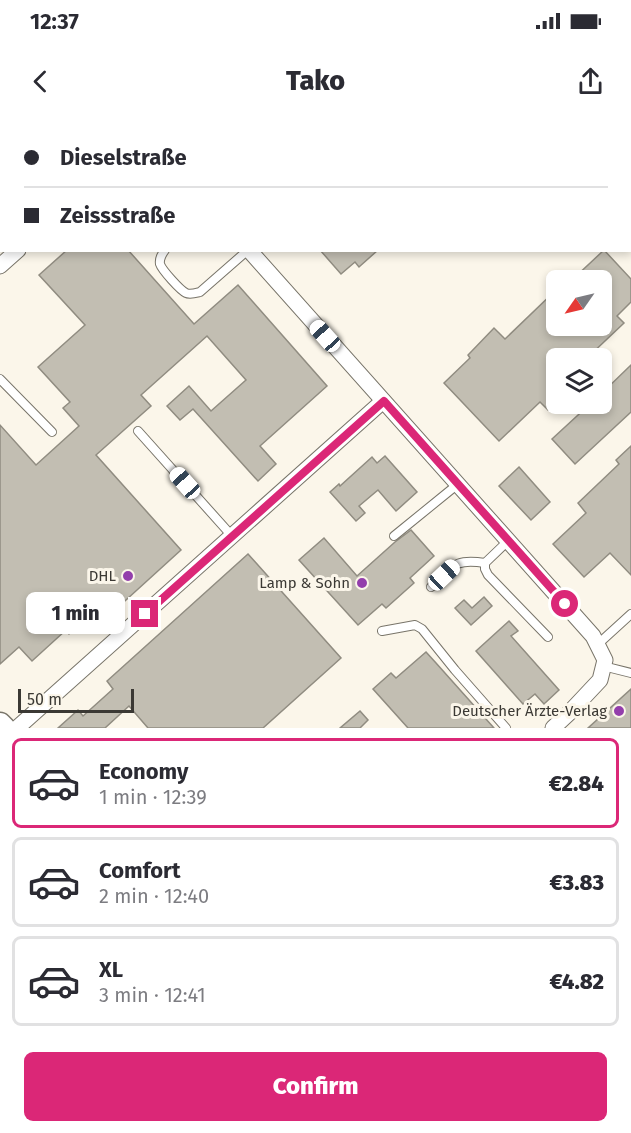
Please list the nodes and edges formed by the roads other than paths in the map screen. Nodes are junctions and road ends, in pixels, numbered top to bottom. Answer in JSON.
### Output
{"nodes":[{"id":1,"x":16,"y":252,"type":"edge"},
{"id":2,"x":163,"y":252,"type":"edge"},
{"id":3,"x":247,"y":252,"type":"edge"},
{"id":4,"x":251,"y":252,"type":"edge"},
{"id":5,"x":0,"y":266,"type":"edge"},
{"id":6,"x":0,"y":379,"type":"edge"},
{"id":7,"x":384,"y":401,"type":"junction"},
{"id":8,"x":138,"y":431,"type":"dead end"},
{"id":9,"x":52,"y":432,"type":"dead end"},
{"id":10,"x":458,"y":484,"type":"junction"},
{"id":11,"x":232,"y":536,"type":"junction"},
{"id":12,"x":394,"y":536,"type":"dead end"},
{"id":13,"x":508,"y":541,"type":"junction"},
{"id":14,"x":485,"y":563,"type":"junction"},
{"id":15,"x":431,"y":587,"type":"dead end"},
{"id":16,"x":631,"y":614,"type":"edge"},
{"id":17,"x":382,"y":631,"type":"dead end"},
{"id":18,"x":548,"y":637,"type":"dead end"},
{"id":19,"x":597,"y":645,"type":"junction"},
{"id":20,"x":603,"y":666,"type":"junction"},
{"id":21,"x":631,"y":673,"type":"edge"},
{"id":22,"x":0,"y":724,"type":"edge"},
{"id":23,"x":4,"y":728,"type":"edge"},
{"id":24,"x":17,"y":728,"type":"edge"},
{"id":25,"x":506,"y":728,"type":"edge"},
{"id":26,"x":553,"y":728,"type":"edge"}],
"edges":[{"from":1,"to":5,"type":"street"},
{"from":2,"to":3,"type":"lane"},
{"from":4,"to":7,"type":"street"},
{"from":6,"to":9,"type":"lane"},
{"from":7,"to":10,"type":"street"},
{"from":7,"to":11,"type":"street"},
{"from":8,"to":11,"type":"lane"},
{"from":10,"to":12,"type":"lane"},
{"from":10,"to":13,"type":"street"},
{"from":11,"to":24,"type":"street"},
{"from":13,"to":14,"type":"lane"},
{"from":13,"to":19,"type":"street"},
{"from":14,"to":15,"type":"lane"},
{"from":14,"to":18,"type":"lane"},
{"from":16,"to":19,"type":"lane"},
{"from":17,"to":25,"type":"lane"},
{"from":19,"to":20,"type":"street"},
{"from":20,"to":21,"type":"lane"},
{"from":20,"to":26,"type":"street"},
{"from":22,"to":23,"type":"street"}]}
